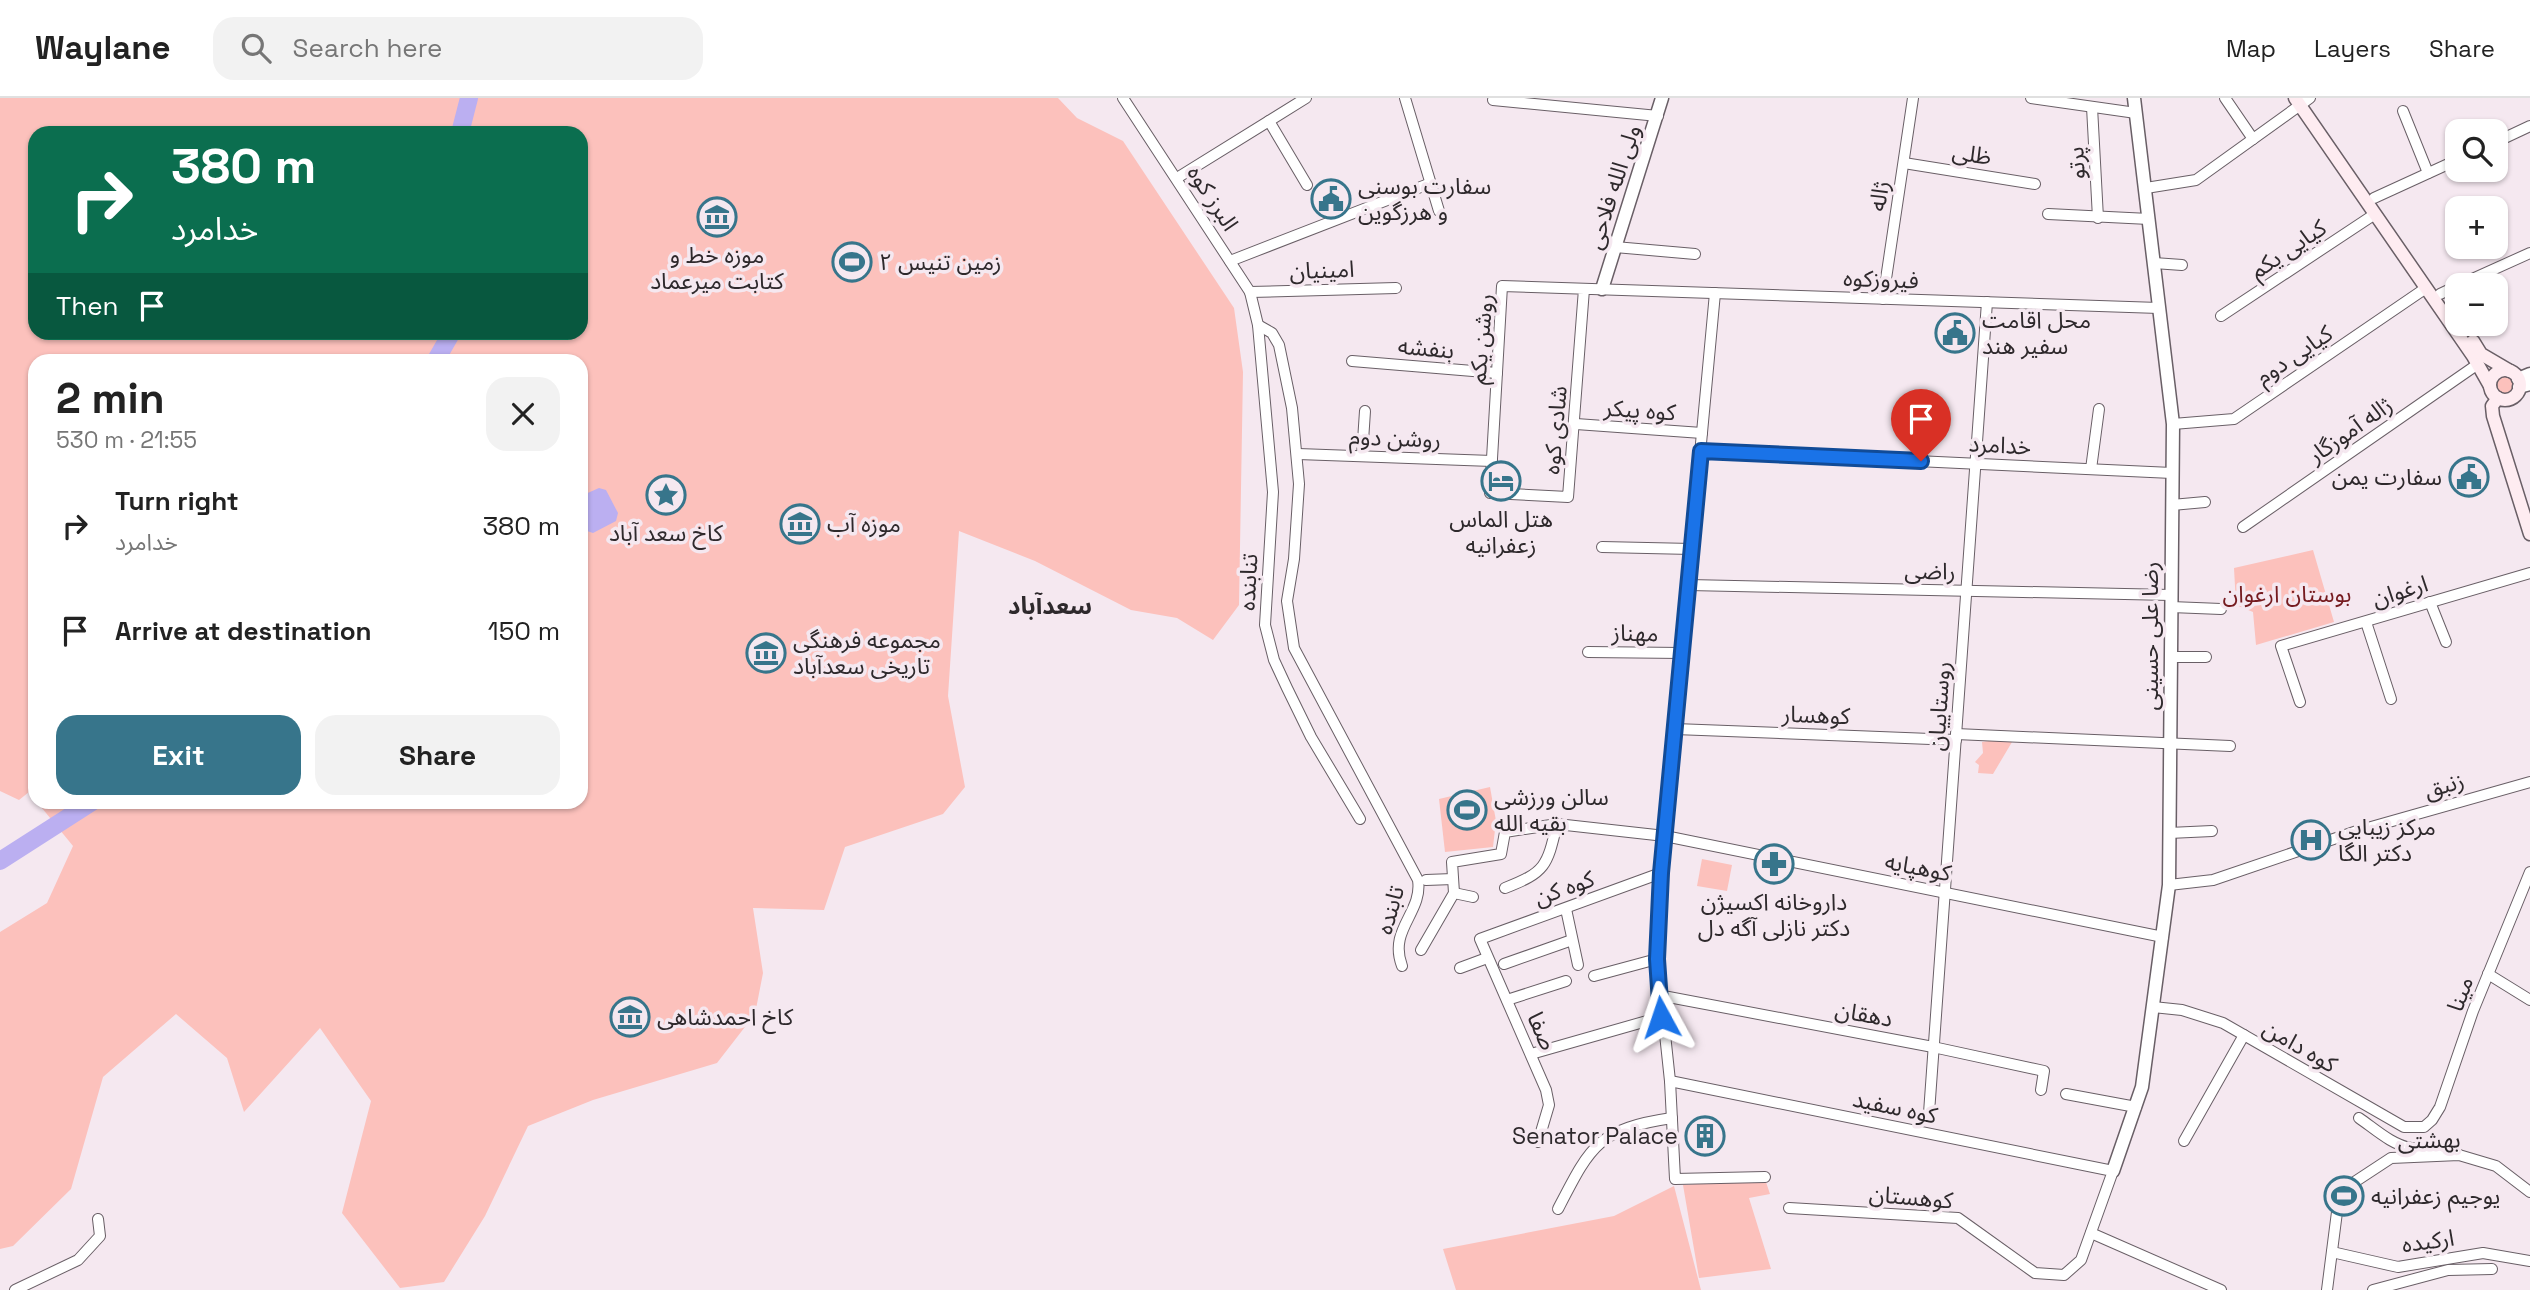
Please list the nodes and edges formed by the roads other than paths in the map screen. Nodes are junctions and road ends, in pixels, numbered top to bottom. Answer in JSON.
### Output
{"nodes":[{"id":1,"x":1123,"y":98,"type":"edge"},
{"id":2,"x":1405,"y":98,"type":"edge"},
{"id":3,"x":1662,"y":98,"type":"edge"},
{"id":4,"x":1913,"y":98,"type":"edge"},
{"id":5,"x":2031,"y":98,"type":"edge"},
{"id":6,"x":2134,"y":98,"type":"edge"},
{"id":7,"x":2225,"y":98,"type":"edge"},
{"id":8,"x":1299,"y":100,"type":"edge"},
{"id":9,"x":1493,"y":100,"type":"edge"},
{"id":10,"x":2304,"y":100,"type":"edge"},
{"id":11,"x":2092,"y":107,"type":"junction"},
{"id":12,"x":2403,"y":111,"type":"dead end"},
{"id":13,"x":2136,"y":113,"type":"junction"},
{"id":14,"x":1658,"y":116,"type":"junction"},
{"id":15,"x":1269,"y":121,"type":"junction"},
{"id":16,"x":2530,"y":126,"type":"edge"},
{"id":17,"x":2508,"y":136,"type":"edge"},
{"id":18,"x":2253,"y":139,"type":"junction"},
{"id":19,"x":1903,"y":163,"type":"junction"},
{"id":20,"x":2445,"y":165,"type":"edge"},
{"id":21,"x":2428,"y":173,"type":"junction"},
{"id":22,"x":1177,"y":178,"type":"junction"},
{"id":23,"x":1431,"y":183,"type":"junction"},
{"id":24,"x":2035,"y":184,"type":"dead end"},
{"id":25,"x":1307,"y":185,"type":"dead end"},
{"id":26,"x":2146,"y":188,"type":"junction"},
{"id":27,"x":2374,"y":198,"type":"junction"},
{"id":28,"x":1439,"y":211,"type":"dead end"},
{"id":29,"x":2048,"y":214,"type":"dead end"},
{"id":30,"x":2375,"y":214,"type":"junction"},
{"id":31,"x":2098,"y":218,"type":"junction"},
{"id":32,"x":2149,"y":219,"type":"junction"},
{"id":33,"x":1615,"y":247,"type":"junction"},
{"id":34,"x":2530,"y":253,"type":"edge"},
{"id":35,"x":1695,"y":254,"type":"dead end"},
{"id":36,"x":1230,"y":261,"type":"junction"},
{"id":37,"x":2154,"y":263,"type":"junction"},
{"id":38,"x":2182,"y":265,"type":"dead end"},
{"id":39,"x":2486,"y":273,"type":"edge"},
{"id":40,"x":1396,"y":288,"type":"dead end"},
{"id":41,"x":2426,"y":288,"type":"junction"},
{"id":42,"x":1584,"y":289,"type":"junction"},
{"id":43,"x":1602,"y":289,"type":"junction"},
{"id":44,"x":1250,"y":292,"type":"junction"},
{"id":45,"x":2445,"y":292,"type":"edge"},
{"id":46,"x":1715,"y":293,"type":"junction"},
{"id":47,"x":2440,"y":294,"type":"junction"},
{"id":48,"x":1883,"y":299,"type":"junction"},
{"id":49,"x":2445,"y":301,"type":"edge"},
{"id":50,"x":1987,"y":302,"type":"junction"},
{"id":51,"x":2159,"y":308,"type":"junction"},
{"id":52,"x":2221,"y":316,"type":"dead end"},
{"id":53,"x":1258,"y":325,"type":"junction"},
{"id":54,"x":2469,"y":336,"type":"edge"},
{"id":55,"x":1352,"y":361,"type":"dead end"},
{"id":56,"x":2478,"y":365,"type":"junction"},
{"id":57,"x":1497,"y":373,"type":"junction"},
{"id":58,"x":2524,"y":381,"type":"edge"},
{"id":59,"x":2490,"y":386,"type":"junction"},
{"id":60,"x":2498,"y":398,"type":"junction"},
{"id":61,"x":2099,"y":409,"type":"dead end"},
{"id":62,"x":1365,"y":411,"type":"dead end"},
{"id":63,"x":1576,"y":424,"type":"junction"},
{"id":64,"x":2173,"y":424,"type":"junction"},
{"id":65,"x":1702,"y":433,"type":"junction"},
{"id":66,"x":1701,"y":451,"type":"junction"},
{"id":67,"x":1298,"y":454,"type":"junction"},
{"id":68,"x":1362,"y":456,"type":"junction"},
{"id":69,"x":1492,"y":461,"type":"junction"},
{"id":70,"x":1976,"y":464,"type":"junction"},
{"id":71,"x":2091,"y":469,"type":"junction"},
{"id":72,"x":2172,"y":472,"type":"junction"},
{"id":73,"x":1490,"y":493,"type":"joint"},
{"id":74,"x":2205,"y":502,"type":"dead end"},
{"id":75,"x":2172,"y":505,"type":"junction"},
{"id":76,"x":2243,"y":527,"type":"dead end"},
{"id":77,"x":2530,"y":534,"type":"edge"},
{"id":78,"x":1602,"y":547,"type":"dead end"},
{"id":79,"x":1692,"y":549,"type":"junction"},
{"id":80,"x":2530,"y":573,"type":"edge"},
{"id":81,"x":1689,"y":584,"type":"junction"},
{"id":82,"x":1966,"y":591,"type":"junction"},
{"id":83,"x":2171,"y":601,"type":"junction"},
{"id":84,"x":2430,"y":602,"type":"junction"},
{"id":85,"x":2221,"y":609,"type":"dead end"},
{"id":86,"x":2367,"y":622,"type":"junction"},
{"id":87,"x":2446,"y":642,"type":"dead end"},
{"id":88,"x":1588,"y":652,"type":"dead end"},
{"id":89,"x":1682,"y":653,"type":"junction"},
{"id":90,"x":2171,"y":657,"type":"junction"},
{"id":91,"x":2206,"y":657,"type":"dead end"},
{"id":92,"x":2391,"y":699,"type":"dead end"},
{"id":93,"x":2300,"y":702,"type":"dead end"},
{"id":94,"x":1675,"y":729,"type":"junction"},
{"id":95,"x":1956,"y":737,"type":"junction"},
{"id":96,"x":2170,"y":742,"type":"junction"},
{"id":97,"x":2230,"y":746,"type":"dead end"},
{"id":98,"x":2530,"y":782,"type":"edge"},
{"id":99,"x":1360,"y":819,"type":"dead end"},
{"id":100,"x":1557,"y":824,"type":"junction"},
{"id":101,"x":2212,"y":831,"type":"dead end"},
{"id":102,"x":2169,"y":833,"type":"junction"},
{"id":103,"x":1665,"y":836,"type":"junction"},
{"id":104,"x":2530,"y":872,"type":"edge"},
{"id":105,"x":1661,"y":873,"type":"junction"},
{"id":106,"x":1453,"y":879,"type":"junction"},
{"id":107,"x":1426,"y":880,"type":"dead end"},
{"id":108,"x":2169,"y":885,"type":"junction"},
{"id":109,"x":1505,"y":888,"type":"dead end"},
{"id":110,"x":1944,"y":892,"type":"junction"},
{"id":111,"x":1454,"y":893,"type":"junction"},
{"id":112,"x":1474,"y":897,"type":"dead end"},
{"id":113,"x":1566,"y":909,"type":"junction"},
{"id":114,"x":2163,"y":937,"type":"junction"},
{"id":115,"x":1480,"y":939,"type":"joint"},
{"id":116,"x":1572,"y":940,"type":"junction"},
{"id":117,"x":1421,"y":950,"type":"dead end"},
{"id":118,"x":1488,"y":958,"type":"junction"},
{"id":119,"x":1657,"y":959,"type":"junction"},
{"id":120,"x":1504,"y":964,"type":"dead end"},
{"id":121,"x":1578,"y":965,"type":"dead end"},
{"id":122,"x":1402,"y":966,"type":"dead end"},
{"id":123,"x":1461,"y":968,"type":"dead end"},
{"id":124,"x":2488,"y":974,"type":"junction"},
{"id":125,"x":1594,"y":976,"type":"dead end"},
{"id":126,"x":1566,"y":981,"type":"dead end"},
{"id":127,"x":1658,"y":995,"type":"junction"},
{"id":128,"x":1507,"y":1000,"type":"junction"},
{"id":129,"x":2530,"y":1000,"type":"edge"},
{"id":130,"x":2153,"y":1007,"type":"junction"},
{"id":131,"x":1661,"y":1017,"type":"junction"},
{"id":132,"x":2244,"y":1035,"type":"junction"},
{"id":133,"x":1933,"y":1047,"type":"junction"},
{"id":134,"x":1531,"y":1054,"type":"junction"},
{"id":135,"x":1670,"y":1080,"type":"junction"},
{"id":136,"x":2041,"y":1090,"type":"dead end"},
{"id":137,"x":2066,"y":1094,"type":"dead end"},
{"id":138,"x":2136,"y":1107,"type":"junction"},
{"id":139,"x":1929,"y":1113,"type":"dead end"},
{"id":140,"x":1672,"y":1118,"type":"junction"},
{"id":141,"x":2359,"y":1118,"type":"dead end"},
{"id":142,"x":2424,"y":1127,"type":"joint"},
{"id":143,"x":2184,"y":1141,"type":"dead end"},
{"id":144,"x":1538,"y":1142,"type":"dead end"},
{"id":145,"x":2459,"y":1155,"type":"junction"},
{"id":146,"x":2113,"y":1171,"type":"junction"},
{"id":147,"x":1765,"y":1177,"type":"dead end"},
{"id":148,"x":2530,"y":1192,"type":"edge"},
{"id":149,"x":1789,"y":1208,"type":"dead end"},
{"id":150,"x":1558,"y":1209,"type":"dead end"},
{"id":151,"x":98,"y":1219,"type":"dead end"},
{"id":152,"x":2091,"y":1233,"type":"junction"},
{"id":153,"x":2332,"y":1252,"type":"junction"},
{"id":154,"x":2530,"y":1261,"type":"edge"},
{"id":155,"x":2492,"y":1269,"type":"dead end"},
{"id":156,"x":15,"y":1290,"type":"edge"},
{"id":157,"x":2221,"y":1290,"type":"edge"},
{"id":158,"x":2327,"y":1290,"type":"edge"},
{"id":159,"x":2372,"y":1290,"type":"edge"}],
"edges":[{"from":1,"to":22,"type":"street","name":"البرز کوه"},
{"from":2,"to":23,"type":"street"},
{"from":3,"to":14,"type":"street","name":"ولی‌ الله فلاحی"},
{"from":4,"to":19,"type":"street","name":"ژاله"},
{"from":5,"to":11,"type":"street"},
{"from":6,"to":13,"type":"street","name":"رضا علی حسینی"},
{"from":7,"to":18,"type":"street"},
{"from":8,"to":15,"type":"street"},
{"from":9,"to":14,"type":"street"},
{"from":10,"to":18,"type":"street"},
{"from":10,"to":27,"type":"main road"},
{"from":10,"to":30,"type":"main road"},
{"from":11,"to":13,"type":"street"},
{"from":11,"to":31,"type":"street","name":"پرتو"},
{"from":12,"to":21,"type":"street"},
{"from":13,"to":26,"type":"street","name":"رضا علی حسینی"},
{"from":14,"to":33,"type":"street","name":"ولی‌ الله فلاحی"},
{"from":15,"to":22,"type":"street"},
{"from":15,"to":25,"type":"street"},
{"from":16,"to":17,"type":"street"},
{"from":18,"to":26,"type":"street"},
{"from":19,"to":24,"type":"street","name":"ظلی"},
{"from":19,"to":48,"type":"street","name":"ژاله"},
{"from":20,"to":21,"type":"street"},
{"from":21,"to":27,"type":"street"},
{"from":22,"to":36,"type":"street","name":"البرز کوه"},
{"from":23,"to":28,"type":"street"},
{"from":23,"to":36,"type":"street"},
{"from":26,"to":32,"type":"street","name":"رضا علی حسینی"},
{"from":27,"to":47,"type":"main road"},
{"from":29,"to":31,"type":"street"},
{"from":30,"to":41,"type":"main road"},
{"from":30,"to":52,"type":"street","name":"کیایی یکم"},
{"from":31,"to":32,"type":"street"},
{"from":32,"to":37,"type":"street","name":"رضا علی حسینی"},
{"from":33,"to":35,"type":"street"},
{"from":33,"to":43,"type":"street","name":"ولی‌ الله فلاحی"},
{"from":34,"to":39,"type":"street"},
{"from":36,"to":44,"type":"street","name":"البرز کوه"},
{"from":37,"to":38,"type":"street"},
{"from":37,"to":51,"type":"street","name":"رضا علی حسینی"},
{"from":40,"to":44,"type":"street","name":"امینیان"},
{"from":41,"to":56,"type":"main road"},
{"from":41,"to":64,"type":"street","name":"کیایی دوم"},
{"from":42,"to":43,"type":"street","name":"روشن یکم"},
{"from":42,"to":57,"type":"street","name":"روشن یکم"},
{"from":42,"to":63,"type":"street","name":"شادی کوه"},
{"from":43,"to":46,"type":"street","name":"فیروزکوه"},
{"from":44,"to":53,"type":"street","name":"البرز کوه"},
{"from":45,"to":47,"type":"street"},
{"from":46,"to":48,"type":"street","name":"فیروزکوه"},
{"from":46,"to":65,"type":"street"},
{"from":47,"to":49,"type":"main road"},
{"from":48,"to":50,"type":"street","name":"فیروزکوه"},
{"from":50,"to":51,"type":"street","name":"فیروزکوه"},
{"from":50,"to":70,"type":"street","name":"روستاییان"},
{"from":51,"to":64,"type":"street","name":"رضا علی حسینی"},
{"from":53,"to":67,"type":"street"},
{"from":53,"to":99,"type":"street","name":"تنابنده"},
{"from":54,"to":58,"type":"main road"},
{"from":55,"to":57,"type":"street","name":"بنفشه"},
{"from":56,"to":59,"type":"main road"},
{"from":56,"to":76,"type":"street","name":"ژاله آموزگار"},
{"from":57,"to":69,"type":"street","name":"روشن یکم"},
{"from":58,"to":59,"type":"main road"},
{"from":58,"to":60,"type":"main road"},
{"from":59,"to":60,"type":"main road"},
{"from":60,"to":77,"type":"main road"},
{"from":61,"to":71,"type":"street"},
{"from":62,"to":68,"type":"street"},
{"from":63,"to":65,"type":"street","name":"کوه پیکر"},
{"from":63,"to":73,"type":"street","name":"شادی کوه"},
{"from":64,"to":72,"type":"street","name":"رضا علی حسینی"},
{"from":65,"to":66,"type":"street"},
{"from":66,"to":70,"type":"street","name":"خدامرد"},
{"from":66,"to":79,"type":"street"},
{"from":67,"to":68,"type":"street","name":"روشن دوم"},
{"from":67,"to":122,"type":"street","name":"تابنده"},
{"from":68,"to":69,"type":"street","name":"روشن دوم"},
{"from":69,"to":73,"type":"street","name":"روشن یکم"},
{"from":70,"to":71,"type":"street","name":"خدامرد"},
{"from":70,"to":82,"type":"street","name":"روستاییان"},
{"from":71,"to":72,"type":"street","name":"خدامرد"},
{"from":72,"to":75,"type":"street","name":"رضا علی حسینی"},
{"from":74,"to":75,"type":"street"},
{"from":75,"to":83,"type":"street","name":"رضا علی حسینی"},
{"from":78,"to":79,"type":"street"},
{"from":79,"to":81,"type":"street"},
{"from":80,"to":84,"type":"street","name":"ارغوان"},
{"from":81,"to":82,"type":"street","name":"راضی"},
{"from":81,"to":89,"type":"street"},
{"from":82,"to":83,"type":"street","name":"راضی"},
{"from":82,"to":95,"type":"street","name":"روستاییان"},
{"from":83,"to":85,"type":"street","name":"راضی"},
{"from":83,"to":90,"type":"street","name":"رضا علی حسینی"},
{"from":84,"to":86,"type":"street","name":"ارغوان"},
{"from":84,"to":87,"type":"street"},
{"from":86,"to":92,"type":"street"},
{"from":86,"to":93,"type":"street","name":"ارغوان"},
{"from":88,"to":89,"type":"street","name":"مهناز"},
{"from":89,"to":94,"type":"street"},
{"from":90,"to":91,"type":"street"},
{"from":90,"to":96,"type":"street","name":"رضا علی حسینی"},
{"from":94,"to":95,"type":"street","name":"کوهسار"},
{"from":94,"to":103,"type":"street"},
{"from":95,"to":96,"type":"street","name":"کوهسار"},
{"from":95,"to":110,"type":"street","name":"روستاییان"},
{"from":96,"to":97,"type":"street","name":"کوهسار"},
{"from":96,"to":102,"type":"street","name":"رضا علی حسینی"},
{"from":98,"to":108,"type":"street","name":"زنبق"},
{"from":100,"to":103,"type":"street","name":"کوهپایه"},
{"from":100,"to":106,"type":"street","name":"کوهپایه"},
{"from":100,"to":109,"type":"street"},
{"from":101,"to":102,"type":"street"},
{"from":102,"to":108,"type":"street","name":"رضا علی حسینی"},
{"from":103,"to":105,"type":"street"},
{"from":103,"to":110,"type":"street","name":"کوهپایه"},
{"from":104,"to":124,"type":"street","name":"مینا"},
{"from":105,"to":113,"type":"street","name":"کوه کن"},
{"from":105,"to":119,"type":"street"},
{"from":106,"to":107,"type":"street"},
{"from":106,"to":111,"type":"street"},
{"from":108,"to":114,"type":"street","name":"رضا علی حسینی"},
{"from":110,"to":114,"type":"street","name":"کوهپایه"},
{"from":110,"to":133,"type":"street","name":"روستاییان"},
{"from":111,"to":112,"type":"street"},
{"from":111,"to":117,"type":"street"},
{"from":113,"to":115,"type":"street","name":"کوه کن"},
{"from":113,"to":116,"type":"street"},
{"from":114,"to":130,"type":"street","name":"رضا علی حسینی"},
{"from":115,"to":118,"type":"street","name":"صفا"},
{"from":116,"to":120,"type":"street"},
{"from":116,"to":121,"type":"street"},
{"from":118,"to":123,"type":"street"},
{"from":118,"to":128,"type":"street","name":"صفا"},
{"from":119,"to":125,"type":"street"},
{"from":119,"to":127,"type":"street"},
{"from":124,"to":129,"type":"street"},
{"from":124,"to":142,"type":"street","name":"مینا"},
{"from":126,"to":128,"type":"street"},
{"from":127,"to":131,"type":"street"},
{"from":127,"to":133,"type":"street","name":"دهقان"},
{"from":128,"to":134,"type":"street","name":"صفا"},
{"from":130,"to":132,"type":"street","name":"کوه دامن"},
{"from":130,"to":138,"type":"street","name":"رضا علی حسینی"},
{"from":131,"to":134,"type":"street"},
{"from":131,"to":135,"type":"street"},
{"from":132,"to":142,"type":"street","name":"کوه دامن"},
{"from":132,"to":143,"type":"street"},
{"from":133,"to":136,"type":"street","name":"دهقان"},
{"from":133,"to":139,"type":"street","name":"روستاییان"},
{"from":134,"to":144,"type":"street","name":"صفا"},
{"from":135,"to":140,"type":"street"},
{"from":135,"to":146,"type":"street","name":"کوه سفید"},
{"from":137,"to":138,"type":"street"},
{"from":138,"to":146,"type":"street","name":"رضا علی حسینی"},
{"from":140,"to":147,"type":"street"},
{"from":140,"to":150,"type":"street"},
{"from":141,"to":145,"type":"street"},
{"from":145,"to":148,"type":"street","name":"بهشتی"},
{"from":145,"to":153,"type":"street","name":"بهشتی"},
{"from":146,"to":152,"type":"street","name":"کوهستان"},
{"from":149,"to":152,"type":"street","name":"کوهستان"},
{"from":151,"to":156,"type":"street"},
{"from":152,"to":157,"type":"street"},
{"from":153,"to":154,"type":"street","name":"ارکیده"},
{"from":153,"to":158,"type":"street","name":"بهشتی"},
{"from":155,"to":159,"type":"street"}]}
